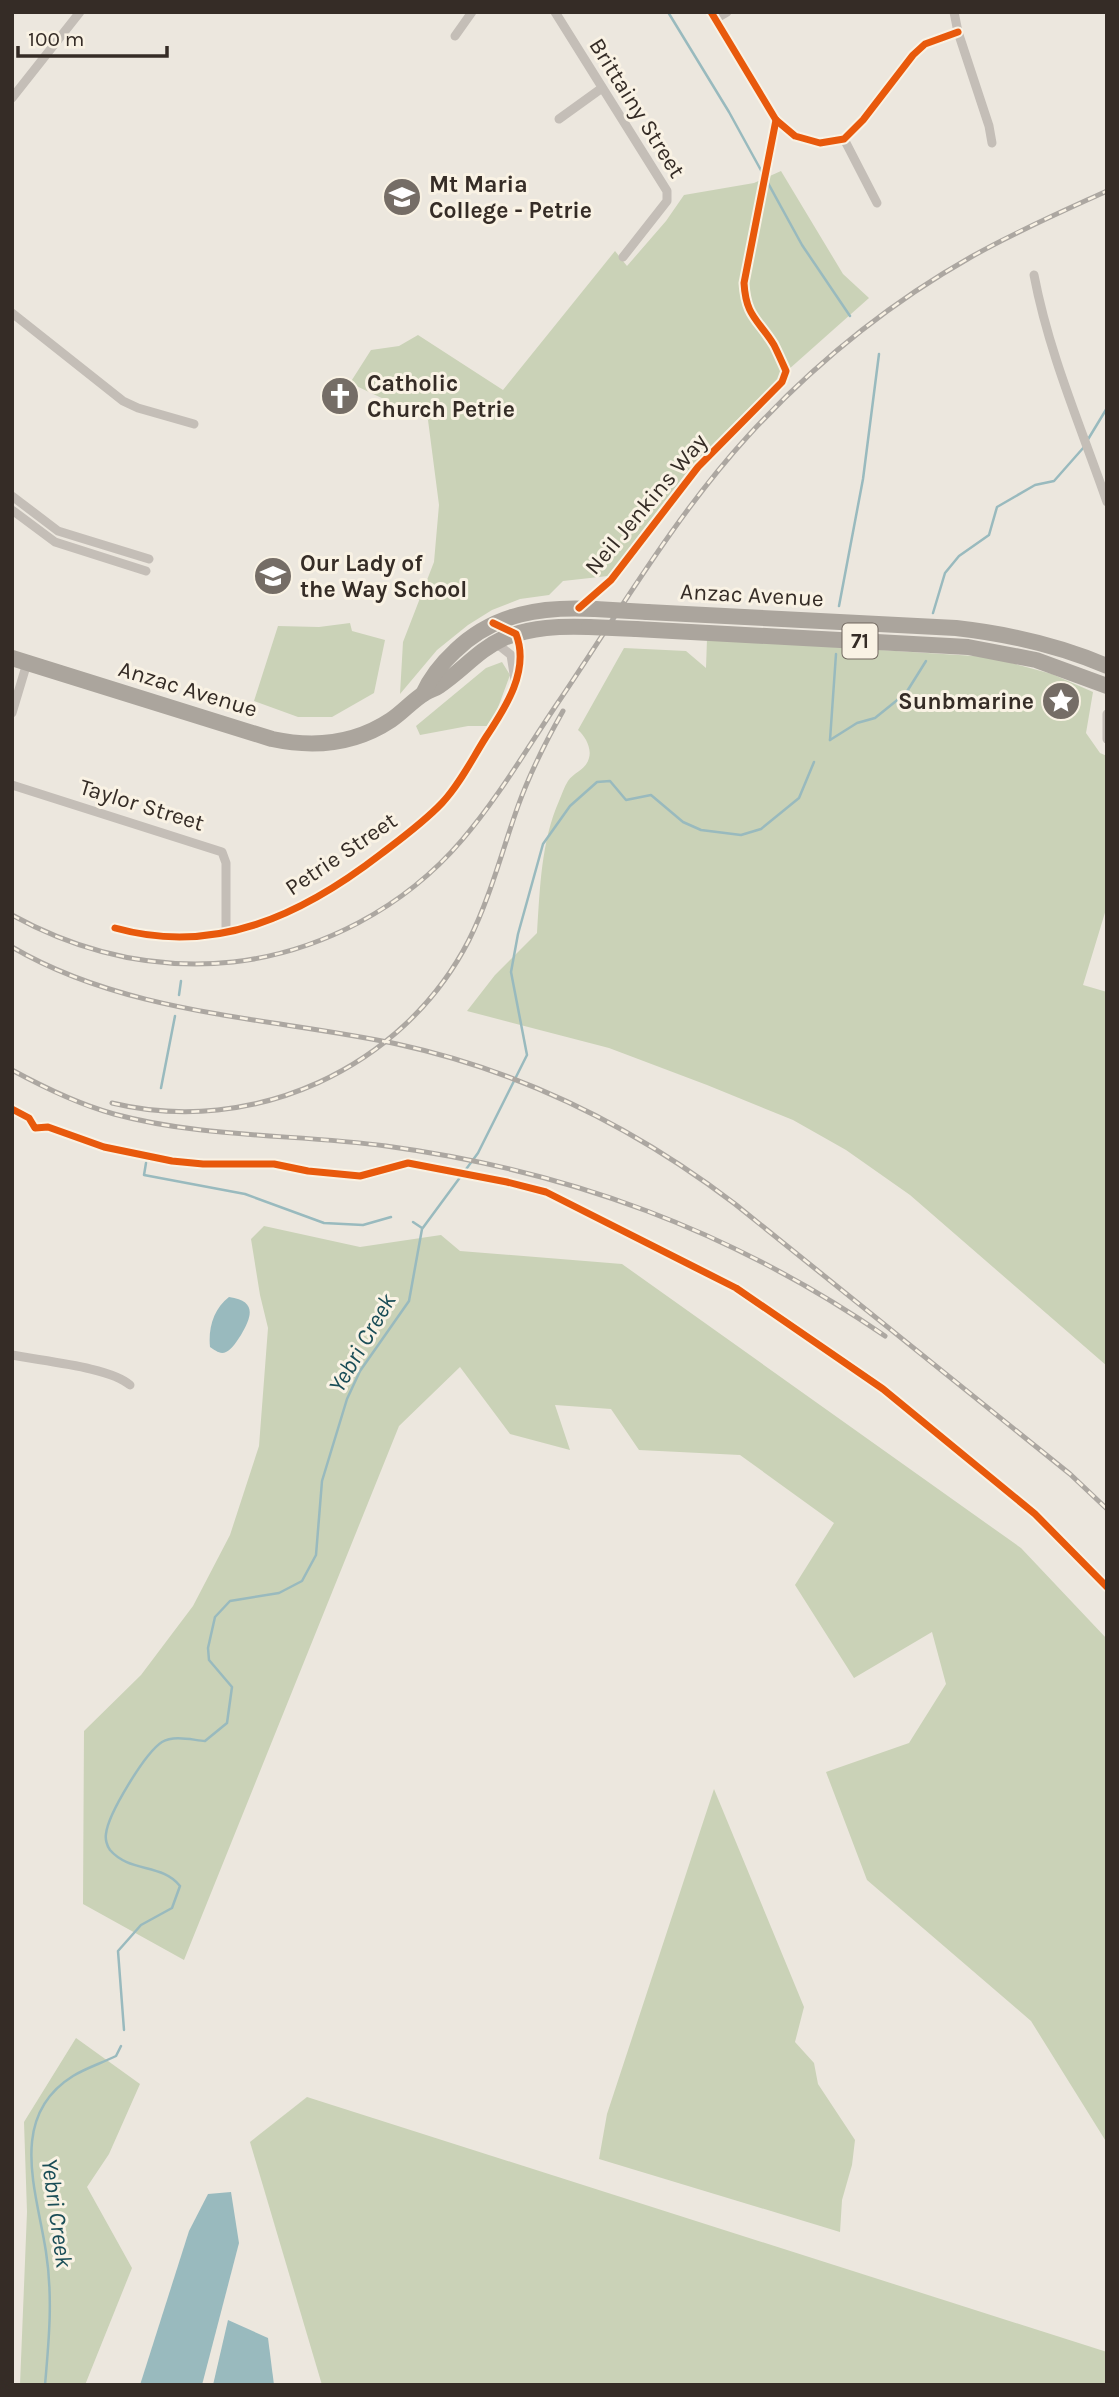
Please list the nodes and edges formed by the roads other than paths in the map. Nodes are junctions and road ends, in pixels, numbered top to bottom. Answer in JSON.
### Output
{"nodes":[{"id":1,"x":80,"y":12,"type":"edge"},
{"id":2,"x":472,"y":12,"type":"edge"},
{"id":3,"x":555,"y":12,"type":"edge"},
{"id":4,"x":727,"y":12,"type":"edge"},
{"id":5,"x":954,"y":12,"type":"edge"},
{"id":6,"x":713,"y":16,"type":"edge"},
{"id":7,"x":958,"y":32,"type":"junction"},
{"id":8,"x":455,"y":36,"type":"dead end"},
{"id":9,"x":602,"y":89,"type":"junction"},
{"id":10,"x":12,"y":98,"type":"edge"},
{"id":11,"x":559,"y":119,"type":"dead end"},
{"id":12,"x":844,"y":139,"type":"junction"},
{"id":13,"x":992,"y":143,"type":"dead end"},
{"id":14,"x":877,"y":203,"type":"dead end"},
{"id":15,"x":623,"y":257,"type":"dead end"},
{"id":16,"x":1034,"y":275,"type":"dead end"},
{"id":17,"x":12,"y":313,"type":"edge"},
{"id":18,"x":194,"y":424,"type":"dead end"},
{"id":19,"x":12,"y":496,"type":"edge"},
{"id":20,"x":1107,"y":502,"type":"edge"},
{"id":21,"x":12,"y":510,"type":"edge"},
{"id":22,"x":149,"y":559,"type":"dead end"},
{"id":23,"x":146,"y":571,"type":"dead end"},
{"id":24,"x":493,"y":623,"type":"junction"},
{"id":25,"x":516,"y":634,"type":"junction"},
{"id":26,"x":493,"y":644,"type":"junction"},
{"id":27,"x":1107,"y":654,"type":"edge"},
{"id":28,"x":1084,"y":656,"type":"junction"},
{"id":29,"x":20,"y":661,"type":"edge"},
{"id":30,"x":1107,"y":666,"type":"edge"},
{"id":31,"x":515,"y":682,"type":"junction"},
{"id":32,"x":1107,"y":686,"type":"edge"},
{"id":33,"x":423,"y":694,"type":"junction"},
{"id":34,"x":12,"y":713,"type":"edge"},
{"id":35,"x":1107,"y":715,"type":"edge"},
{"id":36,"x":1107,"y":739,"type":"edge"},
{"id":37,"x":12,"y":785,"type":"edge"},
{"id":38,"x":115,"y":928,"type":"dead end"},
{"id":39,"x":226,"y":932,"type":"junction"},
{"id":40,"x":12,"y":1356,"type":"edge"},
{"id":41,"x":130,"y":1385,"type":"dead end"}],
"edges":[{"from":1,"to":10,"type":"street"},
{"from":2,"to":8,"type":"street"},
{"from":3,"to":9,"type":"street","name":"Brittainy Street"},
{"from":4,"to":6,"type":"street"},
{"from":5,"to":7,"type":"street"},
{"from":6,"to":12,"type":"street"},
{"from":7,"to":12,"type":"street"},
{"from":7,"to":13,"type":"street"},
{"from":9,"to":11,"type":"street"},
{"from":9,"to":15,"type":"street","name":"Brittainy Street"},
{"from":12,"to":14,"type":"street"},
{"from":16,"to":20,"type":"street"},
{"from":17,"to":18,"type":"street"},
{"from":19,"to":22,"type":"street"},
{"from":21,"to":23,"type":"street"},
{"from":24,"to":25,"type":"street"},
{"from":24,"to":28,"type":"highway","name":"Anzac Avenue","number":"71","bridge":true},
{"from":24,"to":33,"type":"highway","name":"Anzac Avenue","number":"71"},
{"from":25,"to":26,"type":"highway","name":"Anzac Avenue","number":"71"},
{"from":25,"to":31,"type":"street","name":"Petrie Street"},
{"from":25,"to":32,"type":"highway","name":"Anzac Avenue","number":"71","bridge":true},
{"from":26,"to":31,"type":"street"},
{"from":26,"to":33,"type":"highway","name":"Anzac Avenue","number":"71"},
{"from":27,"to":28,"type":"highway"},
{"from":28,"to":30,"type":"highway","name":"Anzac Avenue","number":"71"},
{"from":29,"to":33,"type":"highway","name":"Anzac Avenue","number":"71"},
{"from":29,"to":34,"type":"street"},
{"from":31,"to":39,"type":"street","name":"Petrie Street"},
{"from":35,"to":36,"type":"street"},
{"from":37,"to":39,"type":"street","name":"Taylor Street"},
{"from":38,"to":39,"type":"street","name":"Petrie Street"},
{"from":40,"to":41,"type":"street"}]}
